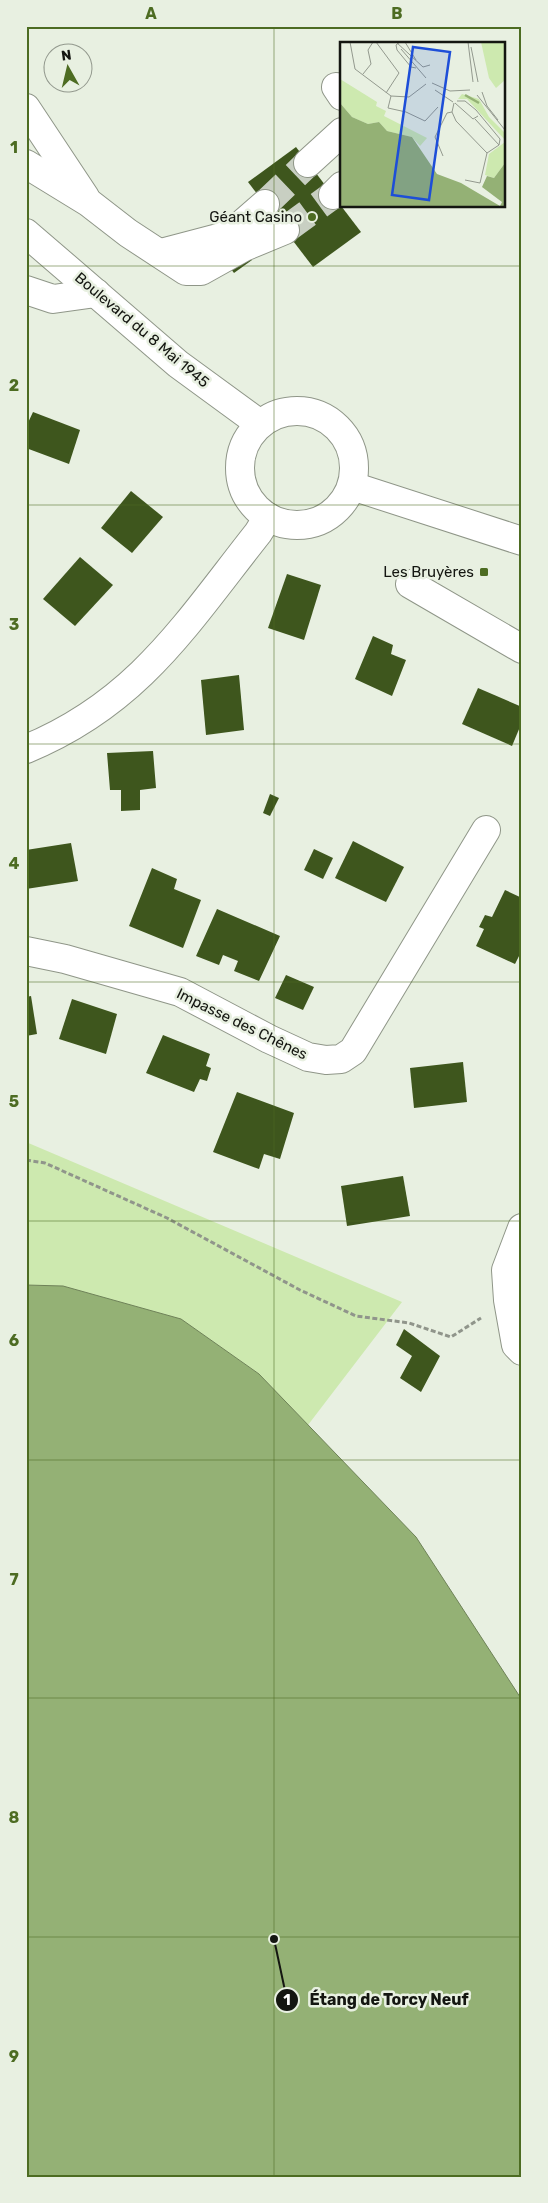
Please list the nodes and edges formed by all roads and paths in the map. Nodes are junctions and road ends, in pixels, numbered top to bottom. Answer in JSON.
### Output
{"nodes":[{"id":1,"x":26,"y":108,"type":"edge"},
{"id":2,"x":340,"y":134,"type":"edge"},
{"id":3,"x":308,"y":163,"type":"tunnel mouth"},
{"id":4,"x":26,"y":164,"type":"edge"},
{"id":5,"x":88,"y":202,"type":"junction"},
{"id":6,"x":265,"y":204,"type":"tunnel mouth"},
{"id":7,"x":285,"y":230,"type":"tunnel mouth"},
{"id":8,"x":26,"y":233,"type":"edge"},
{"id":9,"x":161,"y":253,"type":"junction"},
{"id":10,"x":26,"y":290,"type":"edge"},
{"id":11,"x":96,"y":293,"type":"junction"},
{"id":12,"x":260,"y":424,"type":"junction"},
{"id":13,"x":352,"y":486,"type":"junction"},
{"id":14,"x":268,"y":517,"type":"junction"},
{"id":15,"x":522,"y":541,"type":"edge"},
{"id":16,"x":410,"y":584,"type":"dead end"},
{"id":17,"x":522,"y":649,"type":"edge"},
{"id":18,"x":26,"y":749,"type":"edge"},
{"id":19,"x":486,"y":830,"type":"dead end"},
{"id":20,"x":26,"y":951,"type":"edge"},
{"id":21,"x":26,"y":1160,"type":"edge"},
{"id":22,"x":522,"y":1228,"type":"edge"},
{"id":23,"x":508,"y":1300,"type":"junction"},
{"id":24,"x":522,"y":1351,"type":"edge"}],
"edges":[{"from":1,"to":5,"type":"street"},
{"from":2,"to":3,"type":"street"},
{"from":4,"to":5,"type":"street"},
{"from":5,"to":9,"type":"street"},
{"from":6,"to":9,"type":"street"},
{"from":7,"to":9,"type":"street"},
{"from":8,"to":11,"type":"street","name":"Boulevard du 8 Mai 1945"},
{"from":10,"to":11,"type":"street"},
{"from":11,"to":12,"type":"street","name":"Boulevard du 8 Mai 1945"},
{"from":12,"to":13,"type":"street"},
{"from":12,"to":14,"type":"street"},
{"from":13,"to":14,"type":"street"},
{"from":13,"to":15,"type":"street"},
{"from":14,"to":18,"type":"street"},
{"from":16,"to":17,"type":"street"},
{"from":19,"to":20,"type":"street","name":"Impasse des Chênes"},
{"from":21,"to":23,"type":"path"},
{"from":22,"to":23,"type":"street"},
{"from":23,"to":24,"type":"street"}]}
